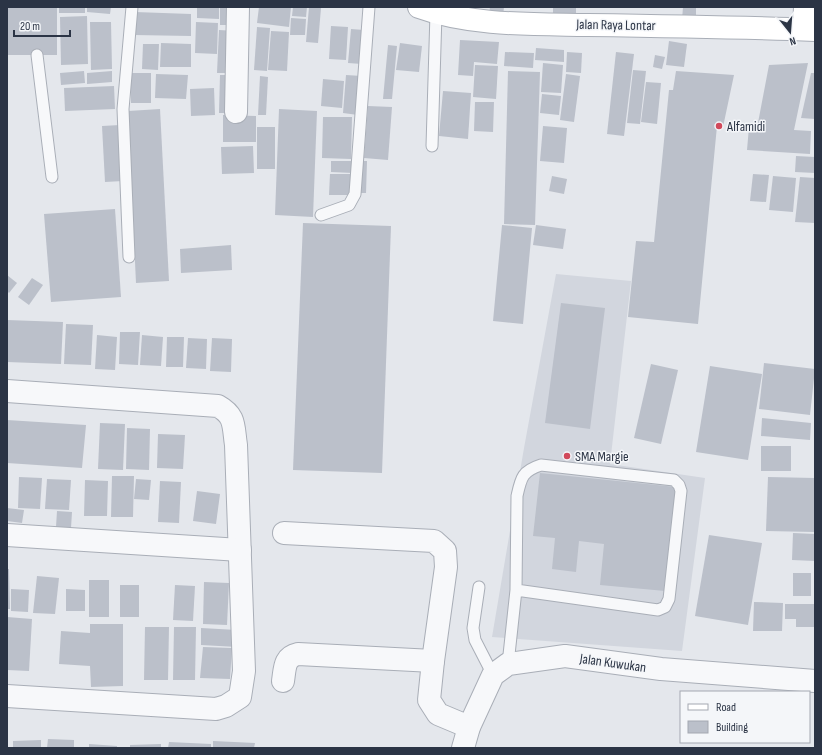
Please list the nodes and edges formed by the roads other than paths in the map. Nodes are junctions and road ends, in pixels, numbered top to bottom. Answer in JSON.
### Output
{"nodes":[{"id":1,"x":132,"y":7,"type":"edge"},
{"id":2,"x":238,"y":7,"type":"edge"},
{"id":3,"x":369,"y":7,"type":"edge"},
{"id":4,"x":805,"y":7,"type":"edge"},
{"id":5,"x":427,"y":10,"type":"edge"},
{"id":6,"x":810,"y":29,"type":"edge"},
{"id":7,"x":37,"y":55,"type":"dead end"},
{"id":8,"x":236,"y":112,"type":"dead end"},
{"id":9,"x":432,"y":146,"type":"dead end"},
{"id":10,"x":52,"y":178,"type":"dead end"},
{"id":11,"x":321,"y":215,"type":"dead end"},
{"id":12,"x":129,"y":257,"type":"dead end"},
{"id":13,"x":7,"y":390,"type":"edge"},
{"id":14,"x":284,"y":533,"type":"dead end"},
{"id":15,"x":7,"y":536,"type":"edge"},
{"id":16,"x":240,"y":550,"type":"junction"},
{"id":17,"x":479,"y":587,"type":"dead end"},
{"id":18,"x":516,"y":590,"type":"junction"},
{"id":19,"x":433,"y":661,"type":"junction"},
{"id":20,"x":501,"y":670,"type":"junction"},
{"id":21,"x":283,"y":681,"type":"dead end"},
{"id":22,"x":815,"y":681,"type":"edge"},
{"id":23,"x":7,"y":696,"type":"edge"},
{"id":24,"x":469,"y":727,"type":"junction"},
{"id":25,"x":463,"y":748,"type":"edge"}],
"edges":[{"from":1,"to":12,"type":"lane"},
{"from":2,"to":8,"type":"street"},
{"from":3,"to":11,"type":"lane"},
{"from":4,"to":6,"type":"street"},
{"from":5,"to":6,"type":"street","name":"Jalan Raya Lontar"},
{"from":5,"to":9,"type":"lane"},
{"from":7,"to":10,"type":"lane"},
{"from":13,"to":16,"type":"street"},
{"from":14,"to":19,"type":"street"},
{"from":15,"to":16,"type":"street"},
{"from":16,"to":23,"type":"street"},
{"from":17,"to":20,"type":"lane"},
{"from":18,"to":18,"type":"lane"},
{"from":18,"to":20,"type":"lane"},
{"from":19,"to":21,"type":"street"},
{"from":19,"to":24,"type":"street"},
{"from":20,"to":22,"type":"street","name":"Jalan Kuwukan"},
{"from":20,"to":24,"type":"street"},
{"from":24,"to":25,"type":"street"}]}
